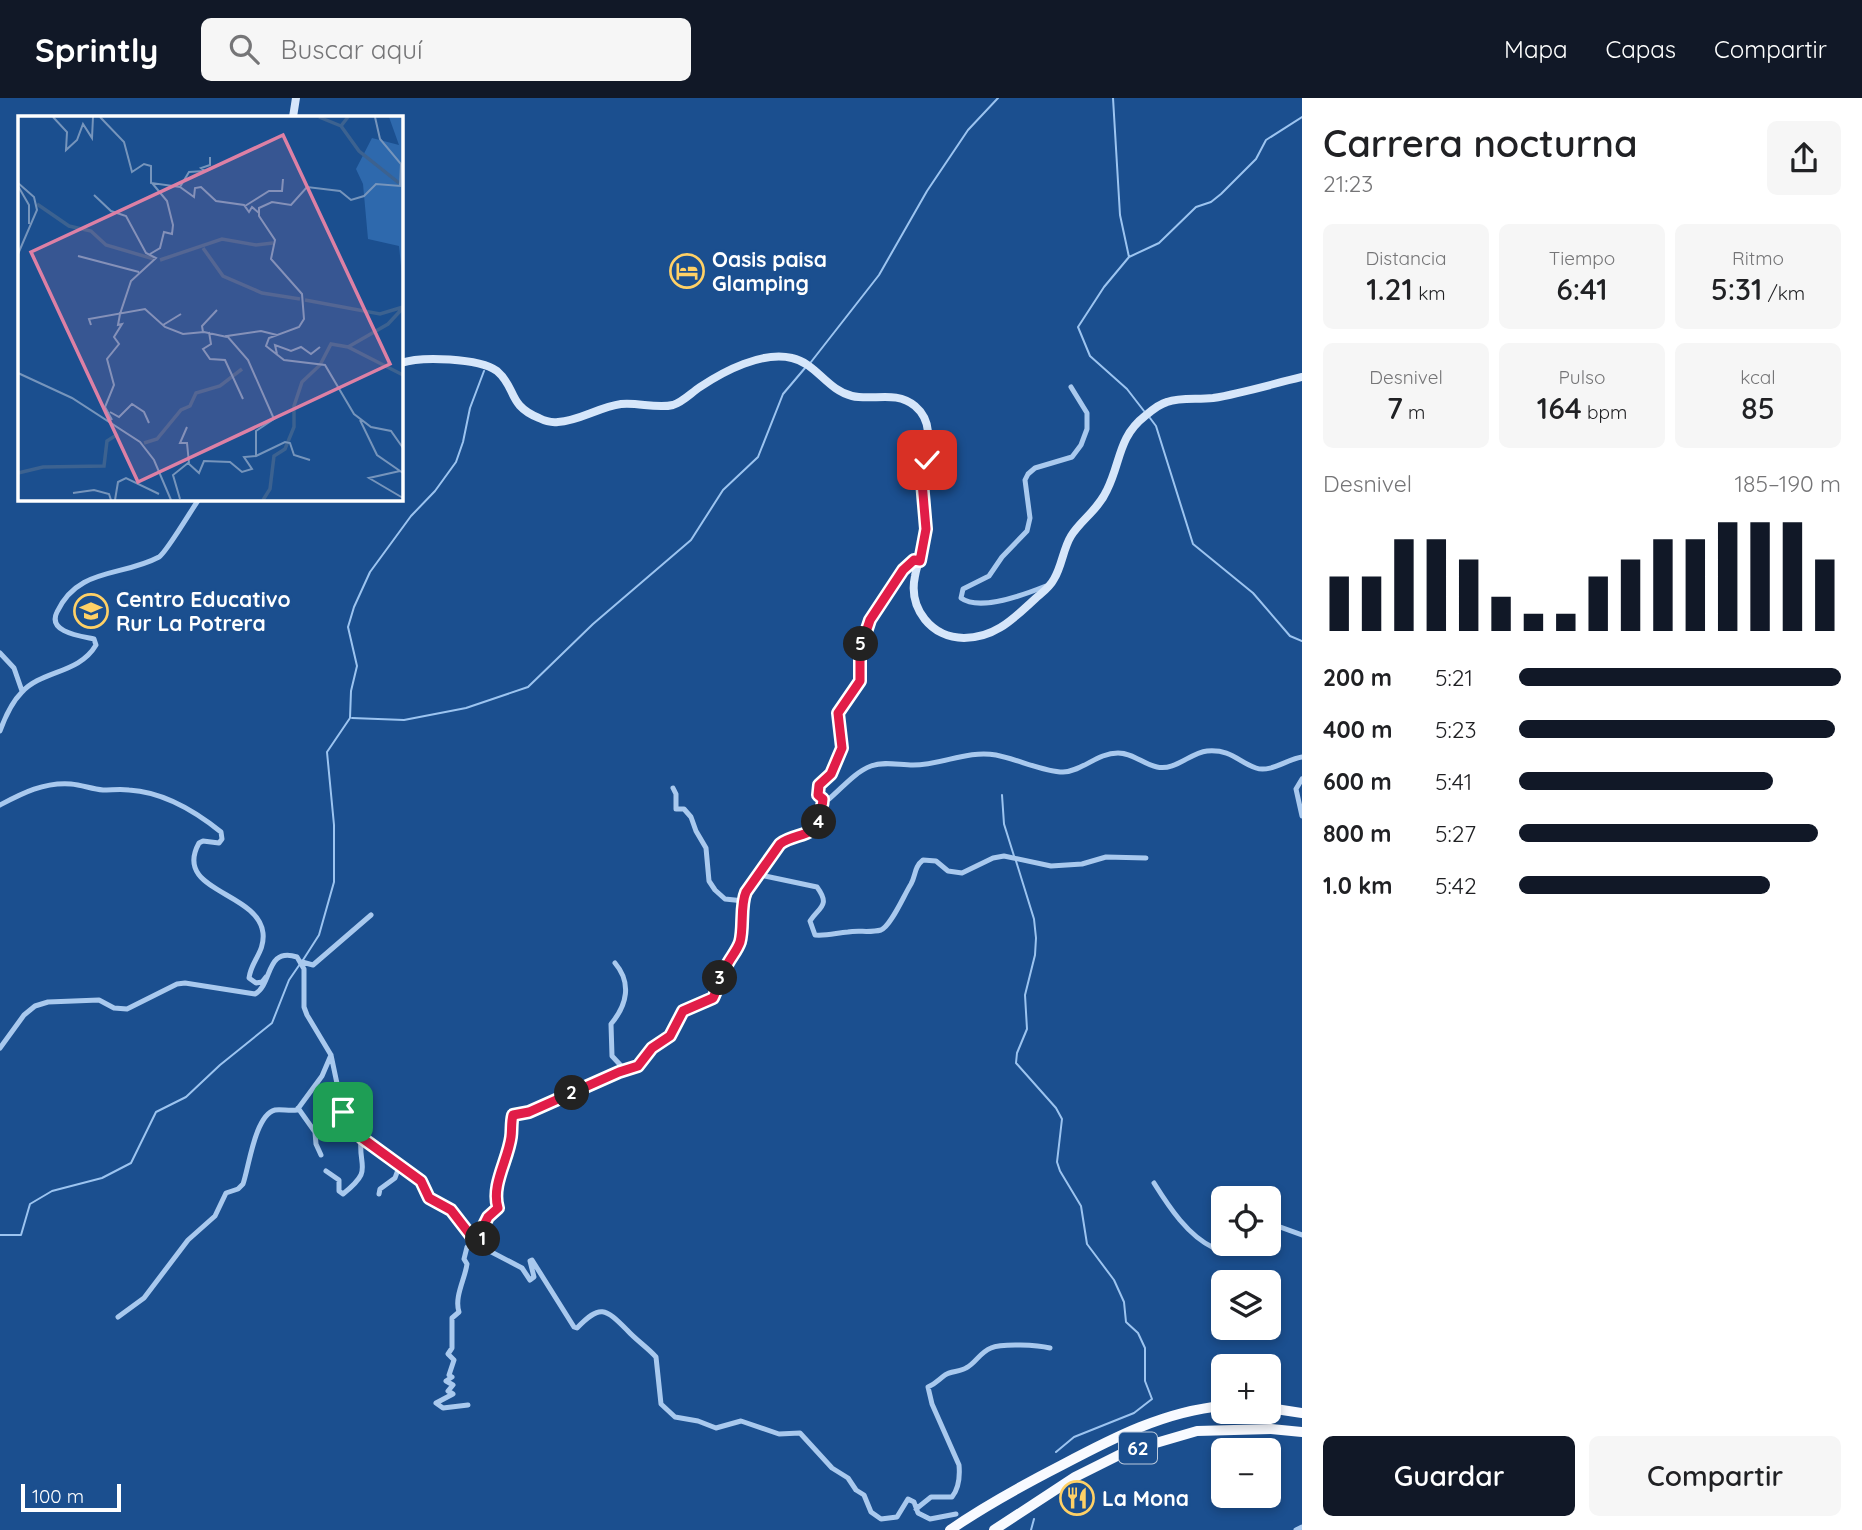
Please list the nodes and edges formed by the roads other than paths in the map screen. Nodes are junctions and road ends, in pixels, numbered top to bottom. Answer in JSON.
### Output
{"nodes":[{"id":1,"x":296,"y":98,"type":"edge"},
{"id":2,"x":293,"y":116,"type":"edge"},
{"id":3,"x":402,"y":363,"type":"edge"},
{"id":4,"x":1302,"y":377,"type":"edge"},
{"id":5,"x":1071,"y":387,"type":"dead end"},
{"id":6,"x":198,"y":500,"type":"edge"},
{"id":7,"x":920,"y":561,"type":"junction"},
{"id":8,"x":1052,"y":584,"type":"junction"},
{"id":9,"x":0,"y":653,"type":"edge"},
{"id":10,"x":22,"y":691,"type":"junction"},
{"id":11,"x":0,"y":731,"type":"edge"},
{"id":12,"x":1302,"y":757,"type":"edge"},
{"id":13,"x":1302,"y":779,"type":"edge"},
{"id":14,"x":673,"y":788,"type":"dead end"},
{"id":15,"x":823,"y":799,"type":"junction"},
{"id":16,"x":0,"y":805,"type":"edge"},
{"id":17,"x":1302,"y":816,"type":"edge"},
{"id":18,"x":1146,"y":858,"type":"dead end"},
{"id":19,"x":760,"y":874,"type":"junction"},
{"id":20,"x":744,"y":901,"type":"junction"},
{"id":21,"x":371,"y":915,"type":"dead end"},
{"id":22,"x":300,"y":960,"type":"junction"},
{"id":23,"x":615,"y":963,"type":"dead end"},
{"id":24,"x":266,"y":977,"type":"junction"},
{"id":25,"x":0,"y":1048,"type":"edge"},
{"id":26,"x":331,"y":1055,"type":"junction"},
{"id":27,"x":625,"y":1070,"type":"junction"},
{"id":28,"x":298,"y":1108,"type":"junction"},
{"id":29,"x":362,"y":1138,"type":"junction"},
{"id":30,"x":321,"y":1156,"type":"dead end"},
{"id":31,"x":399,"y":1167,"type":"junction"},
{"id":32,"x":326,"y":1171,"type":"dead end"},
{"id":33,"x":1154,"y":1183,"type":"dead end"},
{"id":34,"x":379,"y":1194,"type":"dead end"},
{"id":35,"x":1281,"y":1227,"type":"edge"},
{"id":36,"x":1302,"y":1235,"type":"edge"},
{"id":37,"x":475,"y":1241,"type":"junction"},
{"id":38,"x":1211,"y":1247,"type":"edge"},
{"id":39,"x":118,"y":1317,"type":"dead end"},
{"id":40,"x":1050,"y":1348,"type":"dead end"},
{"id":41,"x":468,"y":1405,"type":"dead end"},
{"id":42,"x":1211,"y":1408,"type":"edge"},
{"id":43,"x":1281,"y":1410,"type":"edge"},
{"id":44,"x":1302,"y":1413,"type":"edge"},
{"id":45,"x":1302,"y":1432,"type":"edge"},
{"id":46,"x":916,"y":1509,"type":"junction"},
{"id":47,"x":956,"y":1514,"type":"dead end"},
{"id":48,"x":1302,"y":1527,"type":"edge"},
{"id":49,"x":950,"y":1530,"type":"edge"},
{"id":50,"x":995,"y":1530,"type":"edge"},
{"id":51,"x":1296,"y":1530,"type":"edge"}],
"edges":[{"from":1,"to":2,"type":"main road"},
{"from":3,"to":7,"type":"main road"},
{"from":4,"to":8,"type":"main road"},
{"from":5,"to":8,"type":"street"},
{"from":6,"to":10,"type":"street"},
{"from":7,"to":8,"type":"main road"},
{"from":7,"to":15,"type":"street"},
{"from":9,"to":10,"type":"street"},
{"from":10,"to":11,"type":"street"},
{"from":12,"to":15,"type":"street"},
{"from":13,"to":17,"type":"street"},
{"from":14,"to":20,"type":"street"},
{"from":15,"to":19,"type":"street"},
{"from":16,"to":24,"type":"street"},
{"from":18,"to":19,"type":"street"},
{"from":19,"to":20,"type":"street"},
{"from":20,"to":27,"type":"street"},
{"from":21,"to":22,"type":"street"},
{"from":22,"to":24,"type":"street"},
{"from":22,"to":26,"type":"street"},
{"from":23,"to":27,"type":"street"},
{"from":24,"to":25,"type":"street"},
{"from":26,"to":28,"type":"street"},
{"from":26,"to":29,"type":"street"},
{"from":27,"to":37,"type":"street"},
{"from":28,"to":30,"type":"street"},
{"from":28,"to":39,"type":"street"},
{"from":29,"to":31,"type":"street"},
{"from":29,"to":32,"type":"street"},
{"from":31,"to":34,"type":"street"},
{"from":31,"to":37,"type":"street"},
{"from":33,"to":38,"type":"street"},
{"from":35,"to":36,"type":"street"},
{"from":37,"to":41,"type":"street"},
{"from":37,"to":46,"type":"street"},
{"from":40,"to":46,"type":"street"},
{"from":42,"to":49,"type":"highway","number":"62"},
{"from":43,"to":44,"type":"highway"},
{"from":45,"to":50,"type":"highway","number":"62"},
{"from":46,"to":47,"type":"street"},
{"from":48,"to":51,"type":"street"}]}
